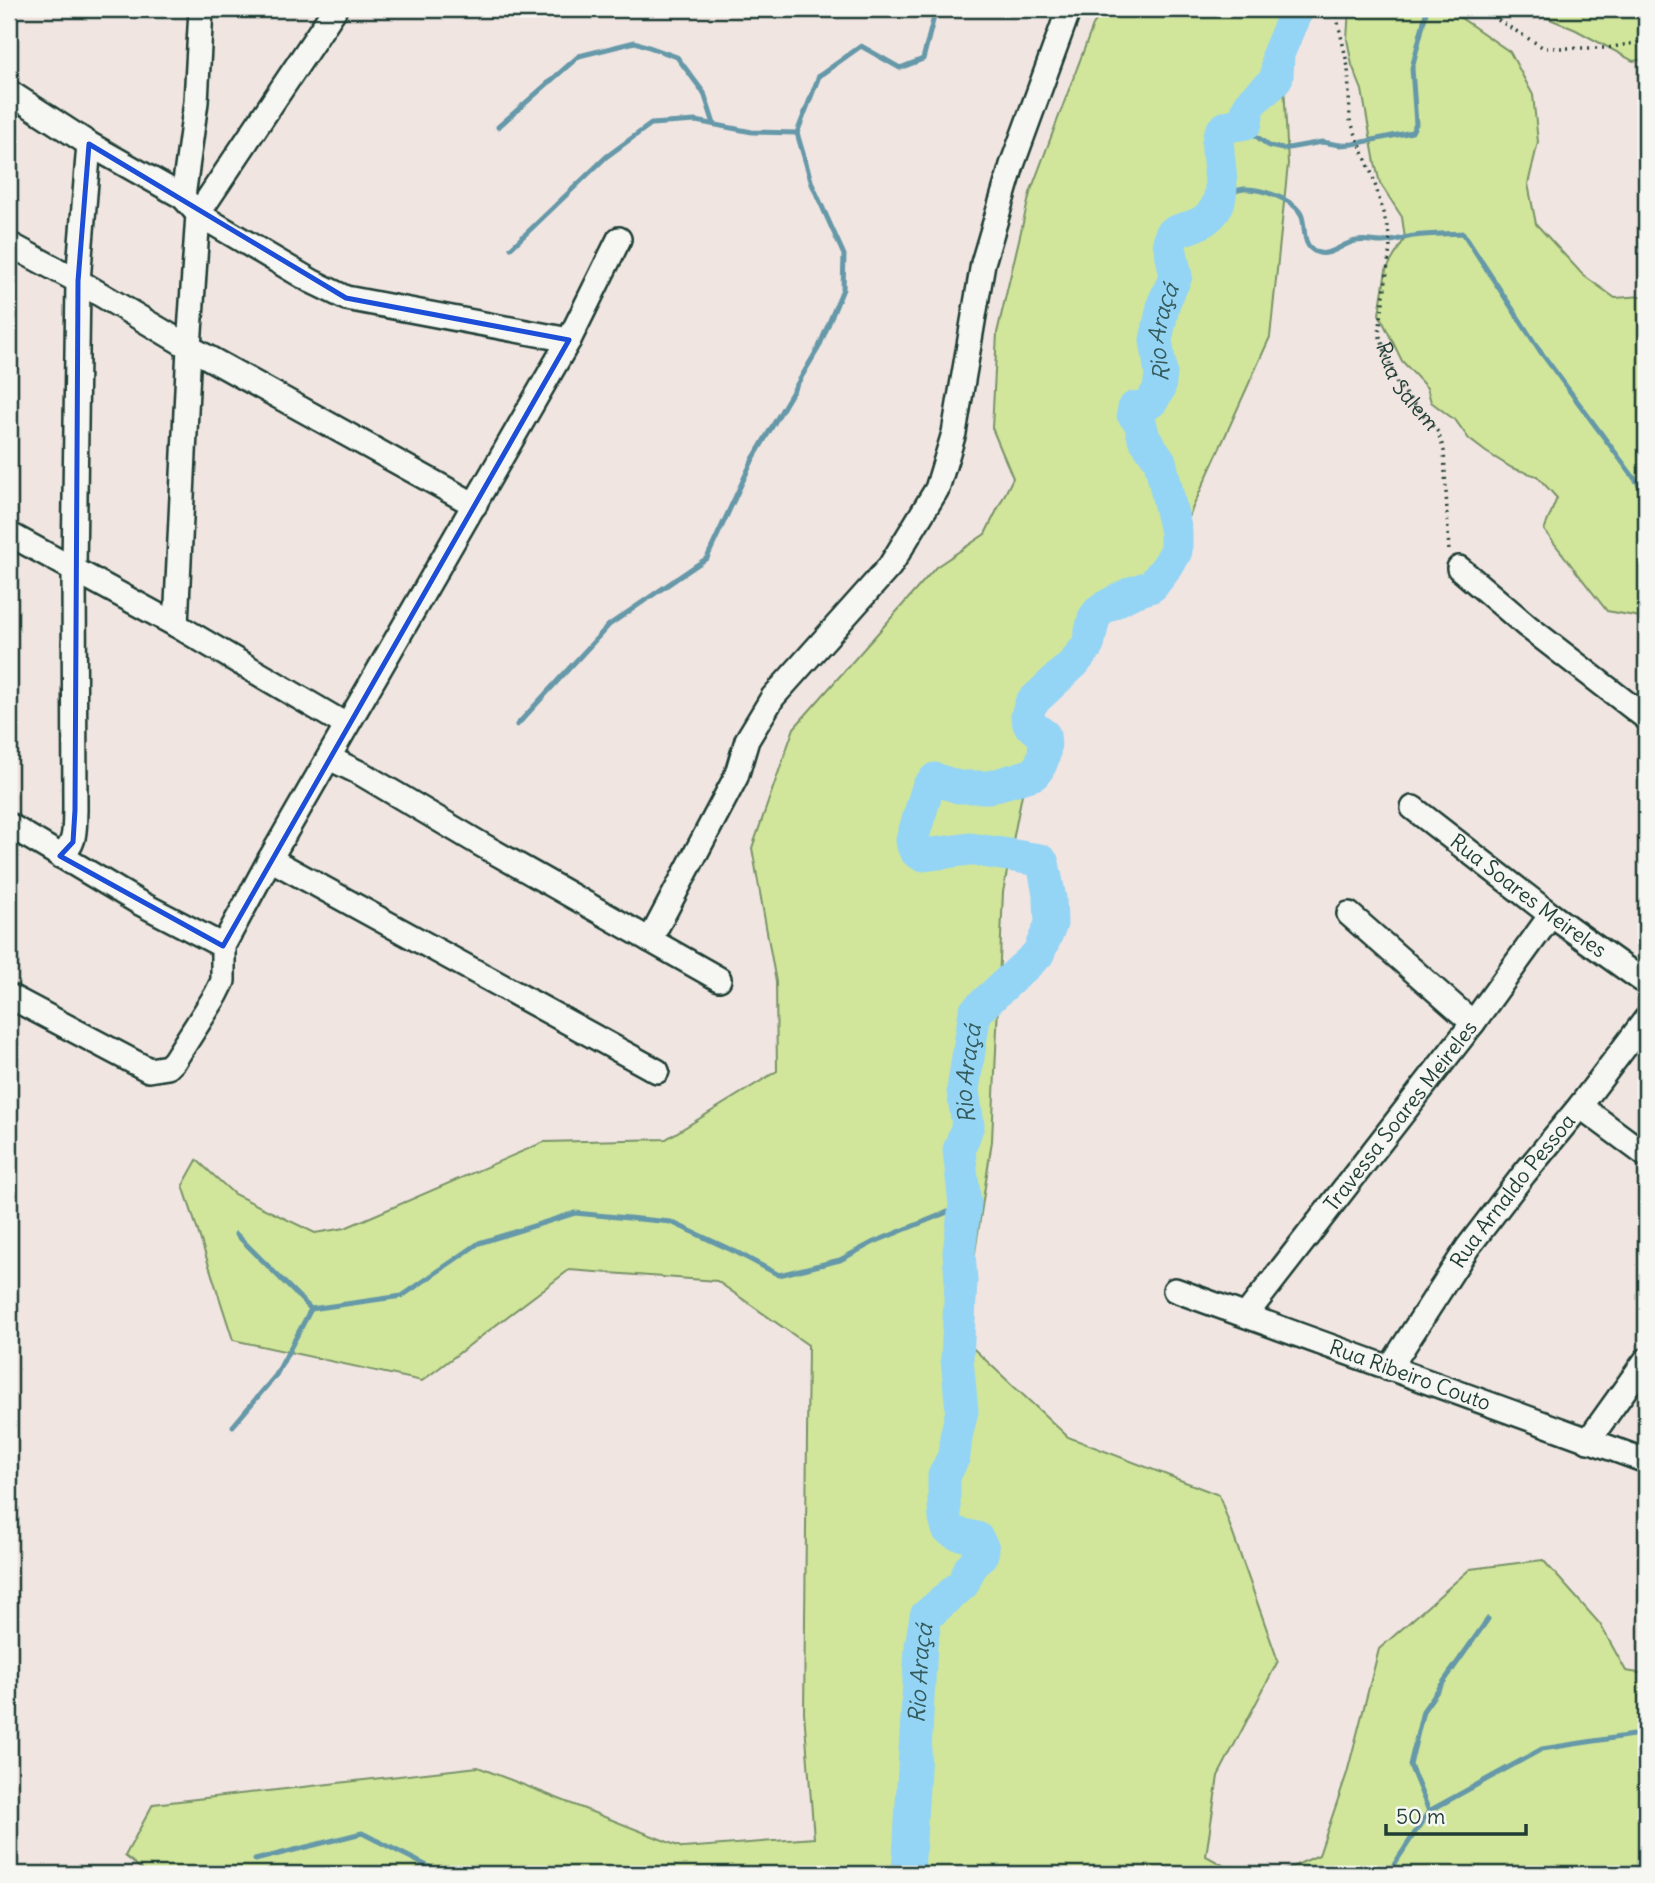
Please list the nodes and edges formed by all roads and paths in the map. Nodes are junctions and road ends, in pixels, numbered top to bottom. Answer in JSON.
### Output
{"nodes":[{"id":1,"x":201,"y":9,"type":"edge"},
{"id":2,"x":335,"y":9,"type":"edge"},
{"id":3,"x":1069,"y":9,"type":"edge"},
{"id":4,"x":1335,"y":9,"type":"edge"},
{"id":5,"x":1480,"y":9,"type":"edge"},
{"id":6,"x":1646,"y":41,"type":"edge"},
{"id":7,"x":9,"y":92,"type":"edge"},
{"id":8,"x":89,"y":144,"type":"junction"},
{"id":9,"x":190,"y":205,"type":"junction"},
{"id":10,"x":619,"y":239,"type":"dead end"},
{"id":11,"x":9,"y":244,"type":"edge"},
{"id":12,"x":78,"y":281,"type":"junction"},
{"id":13,"x":569,"y":340,"type":"junction"},
{"id":14,"x":188,"y":347,"type":"junction"},
{"id":15,"x":474,"y":505,"type":"junction"},
{"id":16,"x":9,"y":534,"type":"edge"},
{"id":17,"x":1460,"y":568,"type":"joint"},
{"id":18,"x":74,"y":570,"type":"junction"},
{"id":19,"x":176,"y":625,"type":"junction"},
{"id":20,"x":1646,"y":718,"type":"edge"},
{"id":21,"x":346,"y":724,"type":"junction"},
{"id":22,"x":329,"y":758,"type":"junction"},
{"id":23,"x":1413,"y":808,"type":"dead end"},
{"id":24,"x":9,"y":824,"type":"edge"},
{"id":25,"x":60,"y":856,"type":"junction"},
{"id":26,"x":270,"y":859,"type":"junction"},
{"id":27,"x":1349,"y":914,"type":"dead end"},
{"id":28,"x":1551,"y":915,"type":"junction"},
{"id":29,"x":650,"y":940,"type":"junction"},
{"id":30,"x":223,"y":946,"type":"junction"},
{"id":31,"x":719,"y":979,"type":"dead end"},
{"id":32,"x":1646,"y":983,"type":"edge"},
{"id":33,"x":9,"y":996,"type":"edge"},
{"id":34,"x":1646,"y":1019,"type":"edge"},
{"id":35,"x":1473,"y":1023,"type":"junction"},
{"id":36,"x":657,"y":1071,"type":"dead end"},
{"id":37,"x":1580,"y":1106,"type":"junction"},
{"id":38,"x":1646,"y":1155,"type":"edge"},
{"id":39,"x":1175,"y":1290,"type":"dead end"},
{"id":40,"x":1246,"y":1315,"type":"junction"},
{"id":41,"x":1646,"y":1360,"type":"edge"},
{"id":42,"x":1389,"y":1369,"type":"junction"},
{"id":43,"x":1588,"y":1441,"type":"junction"},
{"id":44,"x":1646,"y":1461,"type":"edge"}],
"edges":[{"from":1,"to":9,"type":"street"},
{"from":2,"to":9,"type":"street"},
{"from":3,"to":29,"type":"street"},
{"from":4,"to":17,"type":"path","name":"Rua Salem"},
{"from":5,"to":6,"type":"path"},
{"from":7,"to":8,"type":"street"},
{"from":8,"to":9,"type":"street"},
{"from":8,"to":12,"type":"street"},
{"from":9,"to":13,"type":"street"},
{"from":9,"to":14,"type":"street"},
{"from":10,"to":13,"type":"street"},
{"from":11,"to":12,"type":"street"},
{"from":12,"to":14,"type":"street"},
{"from":12,"to":18,"type":"street"},
{"from":13,"to":15,"type":"street"},
{"from":14,"to":15,"type":"street"},
{"from":14,"to":19,"type":"street"},
{"from":15,"to":21,"type":"street"},
{"from":16,"to":18,"type":"street"},
{"from":17,"to":20,"type":"street"},
{"from":18,"to":19,"type":"street"},
{"from":18,"to":25,"type":"street"},
{"from":19,"to":21,"type":"street"},
{"from":21,"to":22,"type":"street"},
{"from":22,"to":26,"type":"street"},
{"from":22,"to":29,"type":"street"},
{"from":23,"to":28,"type":"street","name":"Rua Soares Meireles"},
{"from":24,"to":25,"type":"street"},
{"from":25,"to":30,"type":"street"},
{"from":26,"to":30,"type":"street"},
{"from":26,"to":36,"type":"street"},
{"from":27,"to":35,"type":"street"},
{"from":28,"to":32,"type":"street","name":"Rua Soares Meireles"},
{"from":28,"to":35,"type":"street","name":"Travessa Soares Meireles"},
{"from":29,"to":31,"type":"street"},
{"from":30,"to":33,"type":"street"},
{"from":34,"to":37,"type":"street","name":"Rua Arnaldo Pessoa"},
{"from":35,"to":40,"type":"street","name":"Travessa Soares Meireles"},
{"from":37,"to":38,"type":"street"},
{"from":37,"to":42,"type":"street","name":"Rua Arnaldo Pessoa"},
{"from":39,"to":40,"type":"street","name":"Rua Ribeiro Couto"},
{"from":40,"to":42,"type":"street","name":"Rua Ribeiro Couto"},
{"from":41,"to":43,"type":"street"},
{"from":42,"to":43,"type":"street","name":"Rua Ribeiro Couto"},
{"from":43,"to":44,"type":"street","name":"Rua Ribeiro Couto"}]}
